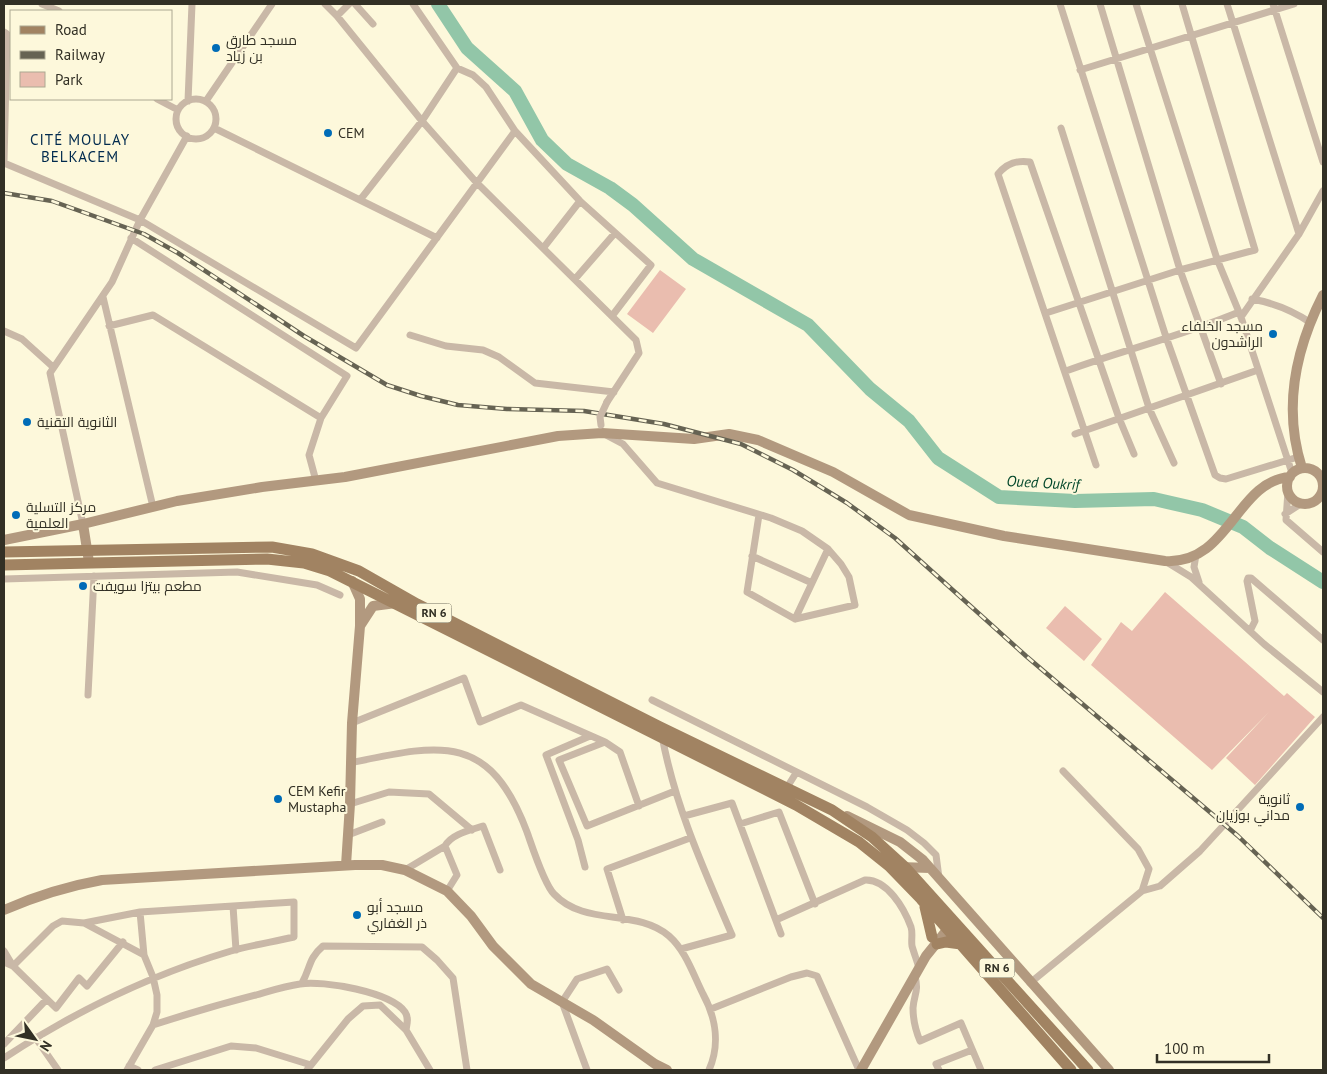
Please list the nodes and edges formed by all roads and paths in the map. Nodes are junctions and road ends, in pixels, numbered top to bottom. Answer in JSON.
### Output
{"nodes":[{"id":1,"x":42,"y":4,"type":"edge"},
{"id":2,"x":192,"y":4,"type":"edge"},
{"id":3,"x":272,"y":4,"type":"edge"},
{"id":4,"x":325,"y":4,"type":"edge"},
{"id":5,"x":349,"y":4,"type":"edge"},
{"id":6,"x":355,"y":4,"type":"edge"},
{"id":7,"x":413,"y":4,"type":"edge"},
{"id":8,"x":1060,"y":4,"type":"edge"},
{"id":9,"x":1100,"y":4,"type":"edge"},
{"id":10,"x":1136,"y":4,"type":"edge"},
{"id":11,"x":1182,"y":4,"type":"edge"},
{"id":12,"x":1227,"y":4,"type":"edge"},
{"id":13,"x":1294,"y":4,"type":"edge"},
{"id":14,"x":1274,"y":7,"type":"edge"},
{"id":15,"x":59,"y":9,"type":"edge"},
{"id":16,"x":337,"y":16,"type":"junction"},
{"id":17,"x":1233,"y":22,"type":"junction"},
{"id":18,"x":373,"y":24,"type":"dead end"},
{"id":19,"x":6,"y":34,"type":"edge"},
{"id":20,"x":1191,"y":36,"type":"junction"},
{"id":21,"x":1150,"y":49,"type":"junction"},
{"id":22,"x":1118,"y":60,"type":"junction"},
{"id":23,"x":457,"y":68,"type":"junction"},
{"id":24,"x":1080,"y":70,"type":"junction"},
{"id":25,"x":159,"y":100,"type":"edge"},
{"id":26,"x":188,"y":100,"type":"junction"},
{"id":27,"x":206,"y":101,"type":"junction"},
{"id":28,"x":178,"y":110,"type":"junction"},
{"id":29,"x":422,"y":121,"type":"junction"},
{"id":30,"x":214,"y":128,"type":"junction"},
{"id":31,"x":1061,"y":128,"type":"dead end"},
{"id":32,"x":515,"y":131,"type":"junction"},
{"id":33,"x":186,"y":136,"type":"junction"},
{"id":34,"x":1323,"y":162,"type":"edge"},
{"id":35,"x":4,"y":163,"type":"edge"},
{"id":36,"x":476,"y":182,"type":"junction"},
{"id":37,"x":1323,"y":191,"type":"edge"},
{"id":38,"x":360,"y":200,"type":"junction"},
{"id":39,"x":580,"y":201,"type":"junction"},
{"id":40,"x":140,"y":220,"type":"junction"},
{"id":41,"x":616,"y":234,"type":"junction"},
{"id":42,"x":1299,"y":234,"type":"junction"},
{"id":43,"x":132,"y":238,"type":"junction"},
{"id":44,"x":437,"y":238,"type":"junction"},
{"id":45,"x":544,"y":247,"type":"junction"},
{"id":46,"x":1217,"y":259,"type":"junction"},
{"id":47,"x":1180,"y":270,"type":"junction"},
{"id":48,"x":575,"y":279,"type":"junction"},
{"id":49,"x":1148,"y":280,"type":"junction"},
{"id":50,"x":1112,"y":292,"type":"junction"},
{"id":51,"x":1323,"y":295,"type":"edge"},
{"id":52,"x":103,"y":297,"type":"junction"},
{"id":53,"x":1252,"y":299,"type":"junction"},
{"id":54,"x":1079,"y":302,"type":"junction"},
{"id":55,"x":1046,"y":313,"type":"junction"},
{"id":56,"x":1240,"y":315,"type":"junction"},
{"id":57,"x":612,"y":316,"type":"junction"},
{"id":58,"x":1311,"y":323,"type":"junction"},
{"id":59,"x":110,"y":326,"type":"junction"},
{"id":60,"x":1200,"y":328,"type":"junction"},
{"id":61,"x":4,"y":331,"type":"edge"},
{"id":62,"x":410,"y":335,"type":"dead end"},
{"id":63,"x":1166,"y":337,"type":"junction"},
{"id":64,"x":1131,"y":351,"type":"junction"},
{"id":65,"x":1099,"y":359,"type":"junction"},
{"id":66,"x":53,"y":367,"type":"junction"},
{"id":67,"x":1258,"y":370,"type":"junction"},
{"id":68,"x":1066,"y":371,"type":"junction"},
{"id":69,"x":1221,"y":384,"type":"junction"},
{"id":70,"x":614,"y":392,"type":"junction"},
{"id":71,"x":1187,"y":395,"type":"junction"},
{"id":72,"x":1149,"y":408,"type":"junction"},
{"id":73,"x":321,"y":418,"type":"junction"},
{"id":74,"x":1119,"y":418,"type":"junction"},
{"id":75,"x":602,"y":429,"type":"junction"},
{"id":76,"x":1084,"y":432,"type":"junction"},
{"id":77,"x":1075,"y":434,"type":"dead end"},
{"id":78,"x":1134,"y":454,"type":"dead end"},
{"id":79,"x":1293,"y":459,"type":"junction"},
{"id":80,"x":1174,"y":463,"type":"dead end"},
{"id":81,"x":1096,"y":465,"type":"dead end"},
{"id":82,"x":1302,"y":468,"type":"junction"},
{"id":83,"x":1291,"y":475,"type":"junction"},
{"id":84,"x":1322,"y":478,"type":"edge"},
{"id":85,"x":316,"y":481,"type":"junction"},
{"id":86,"x":1265,"y":488,"type":"junction"},
{"id":87,"x":1288,"y":490,"type":"junction"},
{"id":88,"x":1323,"y":502,"type":"edge"},
{"id":89,"x":1307,"y":503,"type":"junction"},
{"id":90,"x":153,"y":507,"type":"junction"},
{"id":91,"x":1285,"y":514,"type":"junction"},
{"id":92,"x":759,"y":515,"type":"junction"},
{"id":93,"x":83,"y":524,"type":"junction"},
{"id":94,"x":4,"y":540,"type":"edge"},
{"id":95,"x":828,"y":549,"type":"junction"},
{"id":96,"x":87,"y":550,"type":"junction"},
{"id":97,"x":4,"y":552,"type":"edge"},
{"id":98,"x":1323,"y":552,"type":"edge"},
{"id":99,"x":1196,"y":555,"type":"junction"},
{"id":100,"x":752,"y":556,"type":"junction"},
{"id":101,"x":1165,"y":561,"type":"junction"},
{"id":102,"x":89,"y":562,"type":"junction"},
{"id":103,"x":8,"y":565,"type":"edge"},
{"id":104,"x":94,"y":576,"type":"junction"},
{"id":105,"x":4,"y":579,"type":"edge"},
{"id":106,"x":12,"y":579,"type":"junction"},
{"id":107,"x":352,"y":581,"type":"junction"},
{"id":108,"x":812,"y":583,"type":"junction"},
{"id":109,"x":1201,"y":587,"type":"junction"},
{"id":110,"x":376,"y":589,"type":"junction"},
{"id":111,"x":340,"y":595,"type":"dead end"},
{"id":112,"x":360,"y":599,"type":"junction"},
{"id":113,"x":396,"y":603,"type":"junction"},
{"id":114,"x":373,"y":606,"type":"junction"},
{"id":115,"x":794,"y":619,"type":"junction"},
{"id":116,"x":360,"y":626,"type":"junction"},
{"id":117,"x":1250,"y":631,"type":"junction"},
{"id":118,"x":1323,"y":640,"type":"edge"},
{"id":119,"x":1323,"y":692,"type":"edge"},
{"id":120,"x":88,"y":694,"type":"dead end"},
{"id":121,"x":652,"y":700,"type":"dead end"},
{"id":122,"x":1323,"y":717,"type":"edge"},
{"id":123,"x":352,"y":723,"type":"junction"},
{"id":124,"x":590,"y":736,"type":"junction"},
{"id":125,"x":667,"y":736,"type":"junction"},
{"id":126,"x":605,"y":742,"type":"junction"},
{"id":127,"x":350,"y":763,"type":"junction"},
{"id":128,"x":1063,"y":771,"type":"dead end"},
{"id":129,"x":796,"y":773,"type":"junction"},
{"id":130,"x":786,"y":789,"type":"junction"},
{"id":131,"x":675,"y":791,"type":"junction"},
{"id":132,"x":350,"y":804,"type":"junction"},
{"id":133,"x":639,"y":806,"type":"junction"},
{"id":134,"x":832,"y":810,"type":"junction"},
{"id":135,"x":684,"y":816,"type":"junction"},
{"id":136,"x":382,"y":822,"type":"dead end"},
{"id":137,"x":740,"y":824,"type":"junction"},
{"id":138,"x":472,"y":830,"type":"junction"},
{"id":139,"x":348,"y":835,"type":"junction"},
{"id":140,"x":690,"y":838,"type":"junction"},
{"id":141,"x":445,"y":846,"type":"junction"},
{"id":142,"x":346,"y":865,"type":"junction"},
{"id":143,"x":889,"y":866,"type":"junction"},
{"id":144,"x":585,"y":867,"type":"dead end"},
{"id":145,"x":905,"y":867,"type":"junction"},
{"id":146,"x":930,"y":868,"type":"junction"},
{"id":147,"x":405,"y":870,"type":"junction"},
{"id":148,"x":500,"y":870,"type":"dead end"},
{"id":149,"x":939,"y":878,"type":"junction"},
{"id":150,"x":447,"y":891,"type":"junction"},
{"id":151,"x":1142,"y":891,"type":"junction"},
{"id":152,"x":921,"y":899,"type":"junction"},
{"id":153,"x":815,"y":904,"type":"junction"},
{"id":154,"x":233,"y":906,"type":"junction"},
{"id":155,"x":4,"y":910,"type":"edge"},
{"id":156,"x":140,"y":912,"type":"junction"},
{"id":157,"x":623,"y":920,"type":"junction"},
{"id":158,"x":776,"y":920,"type":"junction"},
{"id":159,"x":84,"y":923,"type":"junction"},
{"id":160,"x":947,"y":923,"type":"junction"},
{"id":161,"x":780,"y":934,"type":"dead end"},
{"id":162,"x":934,"y":940,"type":"junction"},
{"id":163,"x":123,"y":942,"type":"junction"},
{"id":164,"x":961,"y":944,"type":"junction"},
{"id":165,"x":681,"y":949,"type":"junction"},
{"id":166,"x":236,"y":950,"type":"junction"},
{"id":167,"x":4,"y":951,"type":"edge"},
{"id":168,"x":144,"y":955,"type":"junction"},
{"id":169,"x":4,"y":962,"type":"edge"},
{"id":170,"x":13,"y":966,"type":"junction"},
{"id":171,"x":917,"y":972,"type":"junction"},
{"id":172,"x":153,"y":977,"type":"junction"},
{"id":173,"x":1030,"y":983,"type":"junction"},
{"id":174,"x":302,"y":984,"type":"junction"},
{"id":175,"x":619,"y":990,"type":"dead end"},
{"id":176,"x":46,"y":1000,"type":"junction"},
{"id":177,"x":562,"y":1002,"type":"junction"},
{"id":178,"x":711,"y":1010,"type":"junction"},
{"id":179,"x":153,"y":1025,"type":"junction"},
{"id":180,"x":406,"y":1030,"type":"junction"},
{"id":181,"x":35,"y":1037,"type":"junction"},
{"id":182,"x":4,"y":1044,"type":"edge"},
{"id":183,"x":972,"y":1050,"type":"junction"},
{"id":184,"x":4,"y":1058,"type":"edge"},
{"id":185,"x":656,"y":1067,"type":"edge"},
{"id":186,"x":128,"y":1068,"type":"edge"},
{"id":187,"x":309,"y":1068,"type":"edge"},
{"id":188,"x":58,"y":1070,"type":"edge"},
{"id":189,"x":138,"y":1070,"type":"edge"},
{"id":190,"x":155,"y":1070,"type":"edge"},
{"id":191,"x":430,"y":1070,"type":"edge"},
{"id":192,"x":467,"y":1070,"type":"edge"},
{"id":193,"x":588,"y":1070,"type":"edge"},
{"id":194,"x":667,"y":1070,"type":"edge"},
{"id":195,"x":709,"y":1070,"type":"edge"},
{"id":196,"x":860,"y":1070,"type":"edge"},
{"id":197,"x":938,"y":1070,"type":"edge"},
{"id":198,"x":981,"y":1070,"type":"edge"},
{"id":199,"x":1071,"y":1070,"type":"edge"},
{"id":200,"x":1088,"y":1070,"type":"edge"},
{"id":201,"x":1109,"y":1070,"type":"edge"}],
"edges":[{"from":1,"to":15,"type":"street"},
{"from":2,"to":26,"type":"street"},
{"from":3,"to":27,"type":"street"},
{"from":4,"to":16,"type":"street"},
{"from":5,"to":16,"type":"street"},
{"from":6,"to":18,"type":"street"},
{"from":7,"to":23,"type":"street"},
{"from":8,"to":24,"type":"street"},
{"from":9,"to":22,"type":"street"},
{"from":10,"to":21,"type":"street"},
{"from":11,"to":20,"type":"street"},
{"from":12,"to":17,"type":"street"},
{"from":13,"to":14,"type":"street"},
{"from":14,"to":17,"type":"street"},
{"from":14,"to":34,"type":"street"},
{"from":16,"to":29,"type":"street"},
{"from":17,"to":20,"type":"street"},
{"from":17,"to":42,"type":"street"},
{"from":19,"to":35,"type":"street"},
{"from":20,"to":21,"type":"street"},
{"from":20,"to":46,"type":"street"},
{"from":21,"to":22,"type":"street"},
{"from":21,"to":46,"type":"street"},
{"from":22,"to":24,"type":"street"},
{"from":22,"to":47,"type":"street"},
{"from":23,"to":29,"type":"street"},
{"from":23,"to":32,"type":"street"},
{"from":24,"to":49,"type":"street"},
{"from":25,"to":28,"type":"street"},
{"from":26,"to":27,"type":"street"},
{"from":26,"to":28,"type":"street"},
{"from":27,"to":30,"type":"street"},
{"from":28,"to":33,"type":"street"},
{"from":29,"to":36,"type":"street"},
{"from":29,"to":38,"type":"street"},
{"from":30,"to":33,"type":"street"},
{"from":30,"to":38,"type":"street"},
{"from":31,"to":50,"type":"street"},
{"from":32,"to":36,"type":"street"},
{"from":32,"to":39,"type":"street"},
{"from":33,"to":40,"type":"street"},
{"from":35,"to":40,"type":"street"},
{"from":36,"to":44,"type":"street"},
{"from":36,"to":45,"type":"street"},
{"from":37,"to":42,"type":"street"},
{"from":38,"to":44,"type":"street"},
{"from":39,"to":41,"type":"street"},
{"from":39,"to":45,"type":"street"},
{"from":40,"to":43,"type":"street"},
{"from":40,"to":44,"type":"street"},
{"from":41,"to":48,"type":"street"},
{"from":41,"to":57,"type":"street"},
{"from":42,"to":53,"type":"street"},
{"from":43,"to":52,"type":"street"},
{"from":43,"to":73,"type":"street"},
{"from":45,"to":48,"type":"street"},
{"from":46,"to":47,"type":"street"},
{"from":46,"to":56,"type":"street"},
{"from":47,"to":49,"type":"street"},
{"from":47,"to":60,"type":"street"},
{"from":48,"to":57,"type":"street"},
{"from":49,"to":50,"type":"street"},
{"from":49,"to":63,"type":"street"},
{"from":50,"to":54,"type":"street"},
{"from":50,"to":64,"type":"street"},
{"from":51,"to":58,"type":"street"},
{"from":52,"to":59,"type":"street"},
{"from":52,"to":66,"type":"street"},
{"from":53,"to":56,"type":"street"},
{"from":53,"to":58,"type":"street"},
{"from":54,"to":55,"type":"street"},
{"from":54,"to":55,"type":"street"},
{"from":54,"to":65,"type":"street"},
{"from":55,"to":68,"type":"street"},
{"from":56,"to":60,"type":"street"},
{"from":56,"to":67,"type":"street"},
{"from":57,"to":70,"type":"street"},
{"from":58,"to":79,"type":"street"},
{"from":59,"to":73,"type":"street"},
{"from":59,"to":90,"type":"street"},
{"from":60,"to":63,"type":"street"},
{"from":60,"to":69,"type":"street"},
{"from":61,"to":66,"type":"street"},
{"from":62,"to":70,"type":"street"},
{"from":63,"to":64,"type":"street"},
{"from":63,"to":71,"type":"street"},
{"from":64,"to":65,"type":"street"},
{"from":64,"to":72,"type":"street"},
{"from":65,"to":68,"type":"street"},
{"from":65,"to":74,"type":"street"},
{"from":66,"to":93,"type":"street"},
{"from":67,"to":69,"type":"street"},
{"from":67,"to":79,"type":"street"},
{"from":68,"to":76,"type":"street"},
{"from":69,"to":71,"type":"street"},
{"from":70,"to":75,"type":"street","bridge":true},
{"from":71,"to":72,"type":"street"},
{"from":71,"to":79,"type":"street"},
{"from":72,"to":74,"type":"street"},
{"from":72,"to":80,"type":"street"},
{"from":73,"to":85,"type":"street"},
{"from":74,"to":76,"type":"street"},
{"from":74,"to":78,"type":"street"},
{"from":75,"to":85,"type":"street"},
{"from":75,"to":92,"type":"street"},
{"from":75,"to":101,"type":"street"},
{"from":76,"to":77,"type":"street"},
{"from":76,"to":81,"type":"street"},
{"from":79,"to":82,"type":"street"},
{"from":79,"to":83,"type":"street"},
{"from":82,"to":83,"type":"street"},
{"from":82,"to":84,"type":"street"},
{"from":83,"to":86,"type":"street"},
{"from":83,"to":87,"type":"street"},
{"from":84,"to":89,"type":"street"},
{"from":85,"to":90,"type":"street"},
{"from":86,"to":87,"type":"street"},
{"from":86,"to":99,"type":"street"},
{"from":87,"to":89,"type":"street"},
{"from":87,"to":91,"type":"street"},
{"from":88,"to":89,"type":"street"},
{"from":89,"to":91,"type":"street"},
{"from":90,"to":93,"type":"street"},
{"from":91,"to":98,"type":"street"},
{"from":92,"to":95,"type":"street"},
{"from":92,"to":100,"type":"street"},
{"from":93,"to":94,"type":"street"},
{"from":93,"to":96,"type":"street"},
{"from":95,"to":108,"type":"street"},
{"from":95,"to":115,"type":"street"},
{"from":96,"to":97,"type":"main road","number":"RN 6"},
{"from":96,"to":102,"type":"street"},
{"from":96,"to":110,"type":"main road","number":"RN 6"},
{"from":99,"to":101,"type":"street"},
{"from":99,"to":109,"type":"street"},
{"from":100,"to":108,"type":"street"},
{"from":100,"to":115,"type":"street"},
{"from":101,"to":109,"type":"street"},
{"from":102,"to":103,"type":"main road","number":"RN 6"},
{"from":102,"to":107,"type":"main road","number":"RN 6"},
{"from":103,"to":106,"type":"street"},
{"from":104,"to":106,"type":"street"},
{"from":104,"to":111,"type":"street"},
{"from":104,"to":120,"type":"street"},
{"from":105,"to":106,"type":"street"},
{"from":107,"to":110,"type":"main road","number":"RN 6"},
{"from":107,"to":112,"type":"street"},
{"from":108,"to":115,"type":"street"},
{"from":109,"to":117,"type":"street"},
{"from":110,"to":112,"type":"street"},
{"from":110,"to":113,"type":"main road","number":"RN 6"},
{"from":110,"to":114,"type":"street"},
{"from":110,"to":125,"type":"main road","number":"RN 6"},
{"from":112,"to":116,"type":"street"},
{"from":113,"to":114,"type":"street"},
{"from":113,"to":125,"type":"main road","number":"RN 6"},
{"from":114,"to":116,"type":"street"},
{"from":116,"to":123,"type":"street"},
{"from":117,"to":118,"type":"street"},
{"from":117,"to":119,"type":"street"},
{"from":121,"to":129,"type":"street"},
{"from":122,"to":151,"type":"street"},
{"from":123,"to":124,"type":"street"},
{"from":123,"to":127,"type":"street"},
{"from":124,"to":126,"type":"street"},
{"from":124,"to":144,"type":"street"},
{"from":125,"to":130,"type":"main road","number":"RN 6"},
{"from":125,"to":131,"type":"street"},
{"from":125,"to":143,"type":"main road","number":"RN 6"},
{"from":126,"to":133,"type":"street"},
{"from":126,"to":133,"type":"street"},
{"from":127,"to":132,"type":"street"},
{"from":127,"to":157,"type":"street"},
{"from":128,"to":151,"type":"street"},
{"from":129,"to":130,"type":"street"},
{"from":129,"to":149,"type":"street"},
{"from":130,"to":134,"type":"main road","number":"RN 6"},
{"from":131,"to":133,"type":"street"},
{"from":131,"to":135,"type":"street"},
{"from":132,"to":138,"type":"street"},
{"from":132,"to":139,"type":"street"},
{"from":134,"to":145,"type":"main road","number":"RN 6"},
{"from":134,"to":146,"type":"street"},
{"from":135,"to":137,"type":"street"},
{"from":135,"to":140,"type":"street"},
{"from":136,"to":139,"type":"street"},
{"from":137,"to":153,"type":"street"},
{"from":137,"to":158,"type":"street"},
{"from":138,"to":141,"type":"street"},
{"from":138,"to":148,"type":"street"},
{"from":139,"to":142,"type":"street"},
{"from":140,"to":157,"type":"street"},
{"from":140,"to":165,"type":"street"},
{"from":141,"to":147,"type":"street"},
{"from":141,"to":150,"type":"street"},
{"from":142,"to":147,"type":"street"},
{"from":142,"to":155,"type":"street"},
{"from":143,"to":145,"type":"street"},
{"from":143,"to":152,"type":"main road","number":"RN 6"},
{"from":145,"to":146,"type":"street"},
{"from":145,"to":160,"type":"main road","number":"RN 6"},
{"from":146,"to":149,"type":"street"},
{"from":147,"to":150,"type":"street"},
{"from":149,"to":173,"type":"street"},
{"from":150,"to":177,"type":"street"},
{"from":151,"to":173,"type":"street"},
{"from":152,"to":160,"type":"main road","number":"RN 6"},
{"from":152,"to":162,"type":"main road"},
{"from":153,"to":158,"type":"street"},
{"from":153,"to":171,"type":"street"},
{"from":154,"to":156,"type":"street"},
{"from":154,"to":166,"type":"street"},
{"from":154,"to":166,"type":"street"},
{"from":156,"to":159,"type":"street"},
{"from":156,"to":168,"type":"street"},
{"from":157,"to":165,"type":"street"},
{"from":158,"to":161,"type":"street"},
{"from":159,"to":163,"type":"street"},
{"from":159,"to":170,"type":"street"},
{"from":160,"to":162,"type":"street"},
{"from":160,"to":164,"type":"main road","number":"RN 6"},
{"from":160,"to":200,"type":"main road","number":"RN 6"},
{"from":162,"to":164,"type":"main road"},
{"from":162,"to":171,"type":"street"},
{"from":163,"to":168,"type":"street"},
{"from":163,"to":176,"type":"street"},
{"from":164,"to":199,"type":"main road","number":"RN 6"},
{"from":165,"to":178,"type":"street"},
{"from":166,"to":172,"type":"street"},
{"from":167,"to":170,"type":"street"},
{"from":168,"to":172,"type":"street"},
{"from":169,"to":170,"type":"street"},
{"from":170,"to":176,"type":"street"},
{"from":171,"to":183,"type":"street"},
{"from":171,"to":196,"type":"street"},
{"from":172,"to":179,"type":"street"},
{"from":172,"to":181,"type":"street"},
{"from":173,"to":201,"type":"street"},
{"from":174,"to":179,"type":"street"},
{"from":174,"to":180,"type":"street"},
{"from":174,"to":192,"type":"street"},
{"from":175,"to":177,"type":"street"},
{"from":176,"to":182,"type":"street"},
{"from":177,"to":185,"type":"street"},
{"from":177,"to":193,"type":"street"},
{"from":178,"to":195,"type":"street"},
{"from":178,"to":196,"type":"street"},
{"from":179,"to":186,"type":"street"},
{"from":180,"to":187,"type":"street"},
{"from":180,"to":191,"type":"street"},
{"from":181,"to":184,"type":"street"},
{"from":181,"to":188,"type":"street"},
{"from":183,"to":197,"type":"street"},
{"from":183,"to":198,"type":"street"},
{"from":185,"to":194,"type":"street"},
{"from":186,"to":189,"type":"street"},
{"from":187,"to":190,"type":"street"}]}
